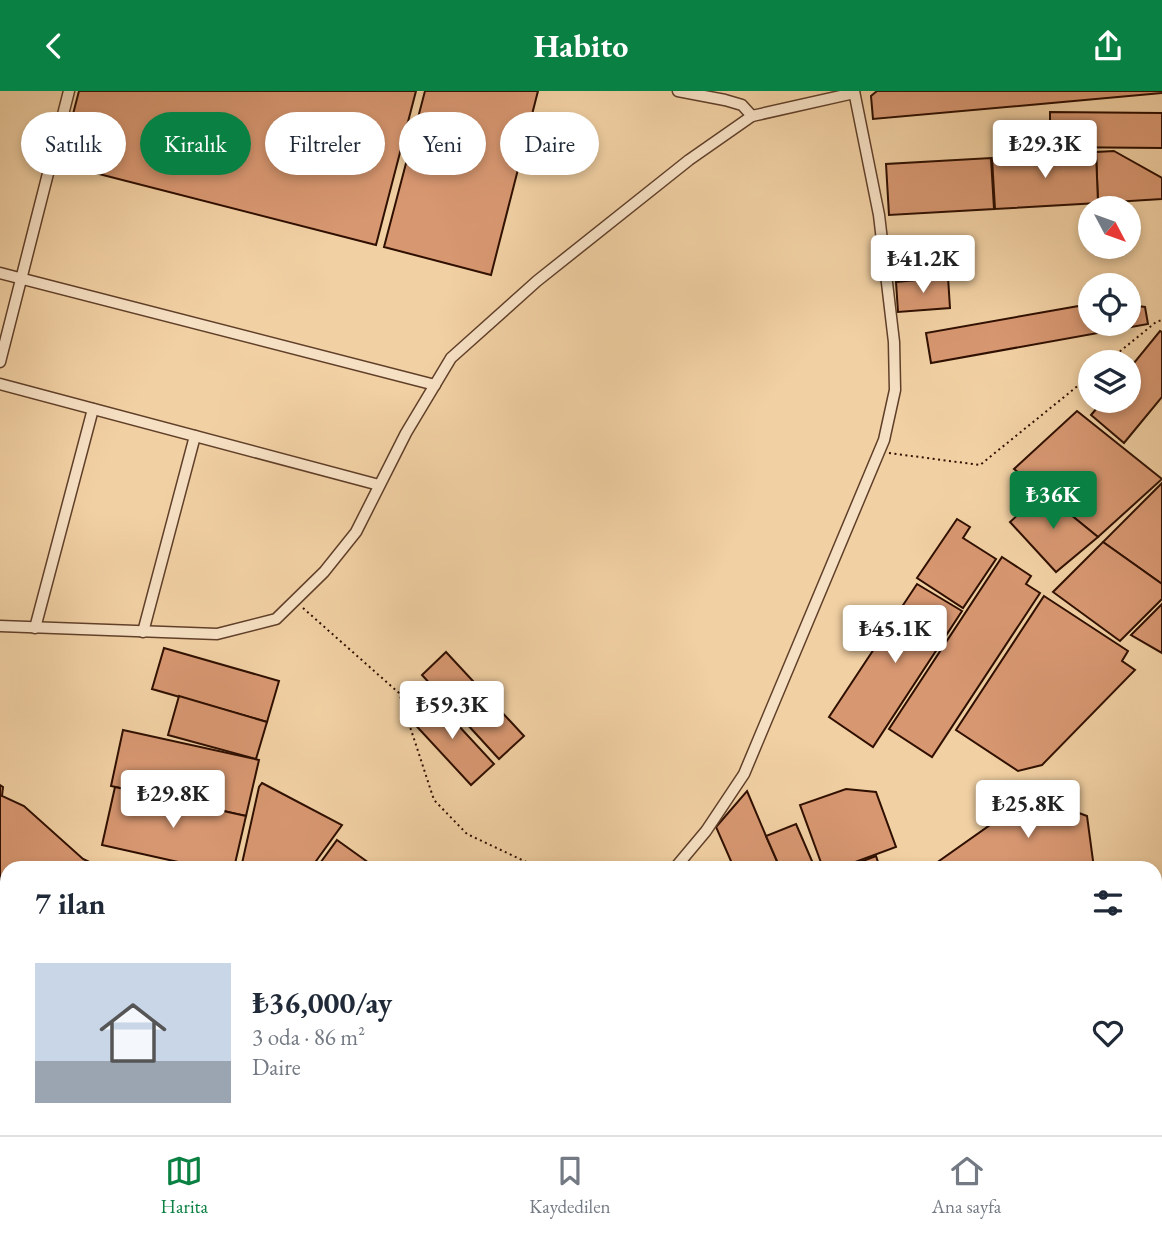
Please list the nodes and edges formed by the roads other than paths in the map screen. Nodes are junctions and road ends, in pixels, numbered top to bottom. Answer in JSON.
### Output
{"nodes":[{"id":1,"x":69,"y":91,"type":"edge"},
{"id":2,"x":678,"y":91,"type":"edge"},
{"id":3,"x":854,"y":92,"type":"edge"},
{"id":4,"x":752,"y":116,"type":"junction"},
{"id":5,"x":0,"y":273,"type":"edge"},
{"id":6,"x":22,"y":278,"type":"junction"},
{"id":7,"x":0,"y":362,"type":"edge"},
{"id":8,"x":0,"y":384,"type":"edge"},
{"id":9,"x":435,"y":385,"type":"junction"},
{"id":10,"x":93,"y":409,"type":"junction"},
{"id":11,"x":195,"y":436,"type":"junction"},
{"id":12,"x":379,"y":485,"type":"junction"},
{"id":13,"x":0,"y":626,"type":"edge"},
{"id":14,"x":35,"y":628,"type":"junction"},
{"id":15,"x":143,"y":632,"type":"junction"},
{"id":16,"x":681,"y":861,"type":"edge"}],
"edges":[{"from":1,"to":6,"type":"street"},
{"from":2,"to":4,"type":"street"},
{"from":3,"to":4,"type":"street"},
{"from":3,"to":16,"type":"street"},
{"from":4,"to":9,"type":"street"},
{"from":5,"to":6,"type":"street"},
{"from":6,"to":7,"type":"street"},
{"from":6,"to":9,"type":"street"},
{"from":8,"to":10,"type":"street"},
{"from":9,"to":12,"type":"street"},
{"from":10,"to":11,"type":"street"},
{"from":10,"to":14,"type":"street"},
{"from":11,"to":12,"type":"street"},
{"from":11,"to":15,"type":"street"},
{"from":12,"to":15,"type":"street"},
{"from":13,"to":14,"type":"street"},
{"from":14,"to":15,"type":"street"}]}
